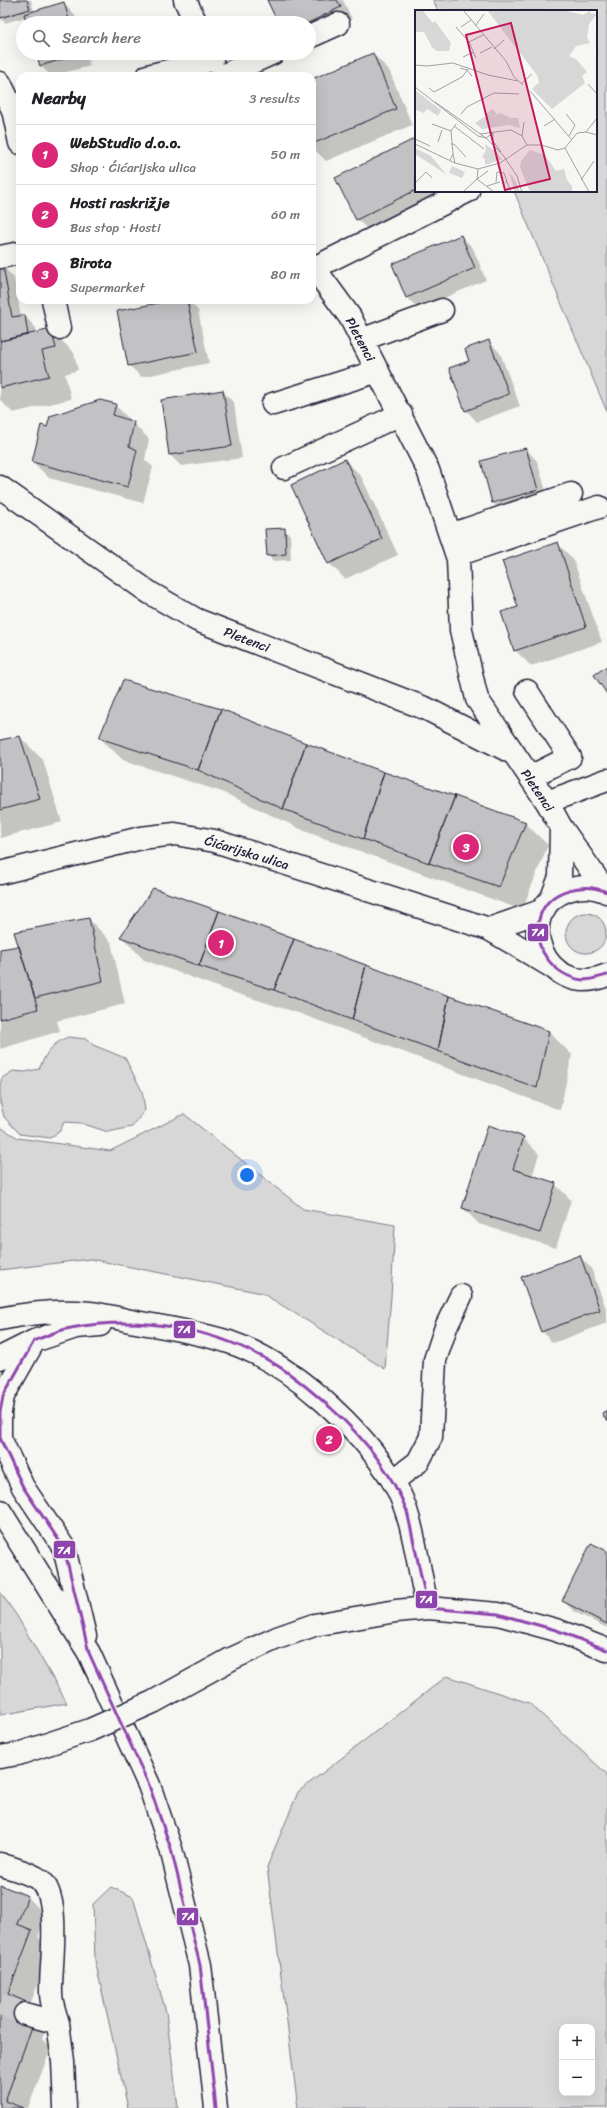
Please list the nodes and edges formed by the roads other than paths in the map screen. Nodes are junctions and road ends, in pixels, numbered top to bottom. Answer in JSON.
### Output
{"nodes":[{"id":1,"x":185,"y":0,"type":"edge"},
{"id":2,"x":193,"y":16,"type":"edge"},
{"id":3,"x":338,"y":24,"type":"dead end"},
{"id":4,"x":316,"y":34,"type":"edge"},
{"id":5,"x":242,"y":60,"type":"edge"},
{"id":6,"x":215,"y":66,"type":"edge"},
{"id":7,"x":175,"y":72,"type":"edge"},
{"id":8,"x":0,"y":83,"type":"edge"},
{"id":9,"x":16,"y":109,"type":"edge"},
{"id":10,"x":466,"y":192,"type":"edge"},
{"id":11,"x":16,"y":254,"type":"edge"},
{"id":12,"x":0,"y":257,"type":"edge"},
{"id":13,"x":316,"y":266,"type":"edge"},
{"id":14,"x":316,"y":271,"type":"edge"},
{"id":15,"x":55,"y":304,"type":"edge"},
{"id":16,"x":442,"y":310,"type":"dead end"},
{"id":17,"x":59,"y":328,"type":"dead end"},
{"id":18,"x":361,"y":340,"type":"junction"},
{"id":19,"x":378,"y":371,"type":"junction"},
{"id":20,"x":273,"y":404,"type":"dead end"},
{"id":21,"x":400,"y":414,"type":"junction"},
{"id":22,"x":284,"y":468,"type":"dead end"},
{"id":23,"x":0,"y":487,"type":"edge"},
{"id":24,"x":571,"y":494,"type":"dead end"},
{"id":25,"x":599,"y":507,"type":"dead end"},
{"id":26,"x":453,"y":545,"type":"junction"},
{"id":27,"x":527,"y":691,"type":"dead end"},
{"id":28,"x":513,"y":754,"type":"junction"},
{"id":29,"x":530,"y":777,"type":"junction"},
{"id":30,"x":607,"y":780,"type":"edge"},
{"id":31,"x":547,"y":802,"type":"junction"},
{"id":32,"x":561,"y":827,"type":"junction"},
{"id":33,"x":0,"y":873,"type":"edge"},
{"id":34,"x":606,"y":892,"type":"edge"},
{"id":35,"x":547,"y":905,"type":"junction"},
{"id":36,"x":489,"y":929,"type":"junction"},
{"id":37,"x":551,"y":966,"type":"junction"},
{"id":38,"x":602,"y":981,"type":"edge"},
{"id":39,"x":461,"y":1296,"type":"dead end"},
{"id":40,"x":0,"y":1319,"type":"edge"},
{"id":41,"x":141,"y":1323,"type":"junction"},
{"id":42,"x":34,"y":1341,"type":"junction"},
{"id":43,"x":0,"y":1358,"type":"edge"},
{"id":44,"x":393,"y":1481,"type":"junction"},
{"id":45,"x":0,"y":1511,"type":"edge"},
{"id":46,"x":428,"y":1608,"type":"junction"},
{"id":47,"x":607,"y":1650,"type":"edge"},
{"id":48,"x":88,"y":1653,"type":"junction"},
{"id":49,"x":9,"y":1756,"type":"edge"},
{"id":50,"x":0,"y":1864,"type":"edge"},
{"id":51,"x":25,"y":2014,"type":"tunnel mouth"},
{"id":52,"x":58,"y":2023,"type":"junction"},
{"id":53,"x":65,"y":2108,"type":"edge"},
{"id":54,"x":216,"y":2108,"type":"edge"}],
"edges":[{"from":1,"to":2,"type":"street"},
{"from":3,"to":4,"type":"street"},
{"from":5,"to":6,"type":"street"},
{"from":6,"to":7,"type":"street"},
{"from":8,"to":9,"type":"street"},
{"from":10,"to":13,"type":"street"},
{"from":11,"to":12,"type":"street"},
{"from":14,"to":18,"type":"street","name":"Pletenci"},
{"from":15,"to":17,"type":"street"},
{"from":16,"to":18,"type":"street"},
{"from":18,"to":19,"type":"street","name":"Pletenci"},
{"from":19,"to":20,"type":"street"},
{"from":19,"to":21,"type":"street","name":"Pletenci"},
{"from":21,"to":22,"type":"street"},
{"from":21,"to":26,"type":"street","name":"Pletenci"},
{"from":23,"to":28,"type":"street","name":"Pletenci"},
{"from":24,"to":26,"type":"street"},
{"from":25,"to":26,"type":"street"},
{"from":26,"to":28,"type":"street","name":"Pletenci"},
{"from":27,"to":29,"type":"street"},
{"from":28,"to":29,"type":"street","name":"Pletenci"},
{"from":29,"to":31,"type":"street","name":"Pletenci"},
{"from":30,"to":31,"type":"street"},
{"from":31,"to":32,"type":"street","name":"Pletenci"},
{"from":32,"to":34,"type":"street","name":"Pletenci"},
{"from":32,"to":35,"type":"street"},
{"from":33,"to":36,"type":"street","name":"Ćićarijska ulica"},
{"from":34,"to":35,"type":"street"},
{"from":35,"to":36,"type":"street"},
{"from":35,"to":37,"type":"street"},
{"from":36,"to":37,"type":"street","name":"Ćićarijska ulica"},
{"from":37,"to":38,"type":"street","name":"Ćićarijska ulica"},
{"from":39,"to":44,"type":"street"},
{"from":40,"to":41,"type":"street"},
{"from":41,"to":42,"type":"street"},
{"from":41,"to":44,"type":"street"},
{"from":42,"to":43,"type":"street"},
{"from":42,"to":48,"type":"street"},
{"from":44,"to":46,"type":"street"},
{"from":45,"to":48,"type":"street"},
{"from":46,"to":47,"type":"street"},
{"from":46,"to":49,"type":"street","bridge":true},
{"from":48,"to":54,"type":"street"},
{"from":50,"to":52,"type":"street"},
{"from":51,"to":52,"type":"street"},
{"from":52,"to":53,"type":"street"}]}
